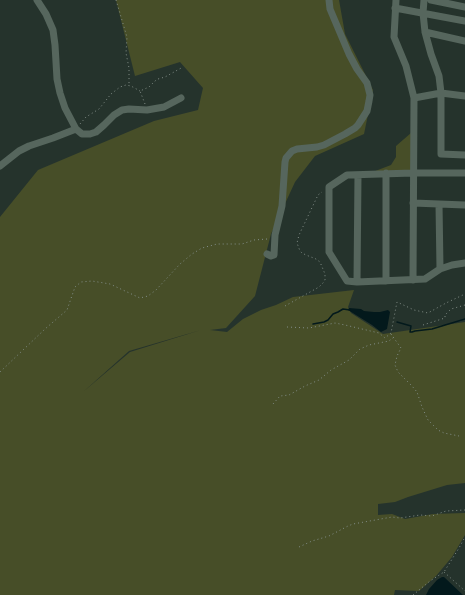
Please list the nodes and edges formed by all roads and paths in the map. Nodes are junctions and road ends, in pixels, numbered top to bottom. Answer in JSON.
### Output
{"nodes":[{"id":1,"x":37,"y":0,"type":"edge"},
{"id":2,"x":116,"y":0,"type":"edge"},
{"id":3,"x":329,"y":0,"type":"edge"},
{"id":4,"x":396,"y":0,"type":"edge"},
{"id":5,"x":424,"y":0,"type":"edge"},
{"id":6,"x":431,"y":0,"type":"edge"},
{"id":7,"x":465,"y":6,"type":"edge"},
{"id":8,"x":395,"y":8,"type":"junction"},
{"id":9,"x":423,"y":13,"type":"junction"},
{"id":10,"x":465,"y":21,"type":"edge"},
{"id":11,"x":425,"y":32,"type":"junction"},
{"id":12,"x":465,"y":41,"type":"edge"},
{"id":13,"x":183,"y":68,"type":"dead end"},
{"id":14,"x":129,"y":86,"type":"junction"},
{"id":15,"x":140,"y":91,"type":"junction"},
{"id":16,"x":441,"y":93,"type":"junction"},
{"id":17,"x":465,"y":96,"type":"edge"},
{"id":18,"x":181,"y":98,"type":"dead end"},
{"id":19,"x":414,"y":98,"type":"junction"},
{"id":20,"x":147,"y":110,"type":"junction"},
{"id":21,"x":76,"y":129,"type":"junction"},
{"id":22,"x":465,"y":155,"type":"edge"},
{"id":23,"x":0,"y":166,"type":"edge"},
{"id":24,"x":386,"y":173,"type":"junction"},
{"id":25,"x":413,"y":173,"type":"junction"},
{"id":26,"x":465,"y":173,"type":"edge"},
{"id":27,"x":358,"y":175,"type":"junction"},
{"id":28,"x":329,"y":190,"type":"junction"},
{"id":29,"x":413,"y":203,"type":"junction"},
{"id":30,"x":439,"y":204,"type":"junction"},
{"id":31,"x":465,"y":209,"type":"edge"},
{"id":32,"x":275,"y":235,"type":"junction"},
{"id":33,"x":267,"y":254,"type":"dead end"},
{"id":34,"x":465,"y":263,"type":"edge"},
{"id":35,"x":440,"y":269,"type":"junction"},
{"id":36,"x":413,"y":280,"type":"junction"},
{"id":37,"x":386,"y":281,"type":"junction"},
{"id":38,"x":357,"y":282,"type":"junction"},
{"id":39,"x":465,"y":294,"type":"edge"},
{"id":40,"x":465,"y":305,"type":"edge"},
{"id":41,"x":285,"y":306,"type":"dead end"},
{"id":42,"x":423,"y":325,"type":"dead end"},
{"id":43,"x":287,"y":327,"type":"dead end"},
{"id":44,"x":391,"y":333,"type":"junction"},
{"id":45,"x":394,"y":337,"type":"junction"},
{"id":46,"x":0,"y":372,"type":"edge"},
{"id":47,"x":274,"y":404,"type":"dead end"},
{"id":48,"x":459,"y":436,"type":"dead end"},
{"id":49,"x":465,"y":510,"type":"edge"},
{"id":50,"x":465,"y":537,"type":"edge"},
{"id":51,"x":299,"y":547,"type":"dead end"},
{"id":52,"x":444,"y":572,"type":"junction"},
{"id":53,"x":465,"y":591,"type":"edge"},
{"id":54,"x":413,"y":595,"type":"edge"}],
"edges":[{"from":1,"to":21,"type":"street"},
{"from":2,"to":14,"type":"path"},
{"from":3,"to":32,"type":"street"},
{"from":4,"to":8,"type":"street"},
{"from":5,"to":9,"type":"street"},
{"from":6,"to":7,"type":"street"},
{"from":8,"to":9,"type":"street"},
{"from":8,"to":19,"type":"street"},
{"from":9,"to":10,"type":"street"},
{"from":9,"to":11,"type":"street"},
{"from":11,"to":12,"type":"street"},
{"from":11,"to":16,"type":"street"},
{"from":13,"to":15,"type":"path"},
{"from":14,"to":15,"type":"path"},
{"from":14,"to":21,"type":"path"},
{"from":15,"to":20,"type":"path"},
{"from":16,"to":17,"type":"street"},
{"from":16,"to":19,"type":"street"},
{"from":16,"to":22,"type":"street"},
{"from":18,"to":20,"type":"street"},
{"from":19,"to":25,"type":"street"},
{"from":20,"to":21,"type":"street"},
{"from":21,"to":23,"type":"street"},
{"from":24,"to":25,"type":"street"},
{"from":24,"to":27,"type":"street"},
{"from":24,"to":37,"type":"street"},
{"from":25,"to":26,"type":"street"},
{"from":25,"to":29,"type":"street"},
{"from":27,"to":28,"type":"street"},
{"from":27,"to":38,"type":"street"},
{"from":28,"to":38,"type":"street"},
{"from":28,"to":41,"type":"path"},
{"from":29,"to":30,"type":"street"},
{"from":29,"to":36,"type":"street"},
{"from":30,"to":31,"type":"street"},
{"from":30,"to":35,"type":"street"},
{"from":32,"to":33,"type":"street"},
{"from":32,"to":46,"type":"path"},
{"from":34,"to":35,"type":"street"},
{"from":35,"to":36,"type":"street"},
{"from":36,"to":37,"type":"street"},
{"from":37,"to":38,"type":"street"},
{"from":39,"to":44,"type":"path"},
{"from":40,"to":42,"type":"path"},
{"from":43,"to":44,"type":"path"},
{"from":44,"to":45,"type":"path"},
{"from":45,"to":47,"type":"path"},
{"from":45,"to":48,"type":"path"},
{"from":49,"to":51,"type":"path"},
{"from":50,"to":52,"type":"path"},
{"from":52,"to":53,"type":"path"},
{"from":52,"to":54,"type":"path"}]}
